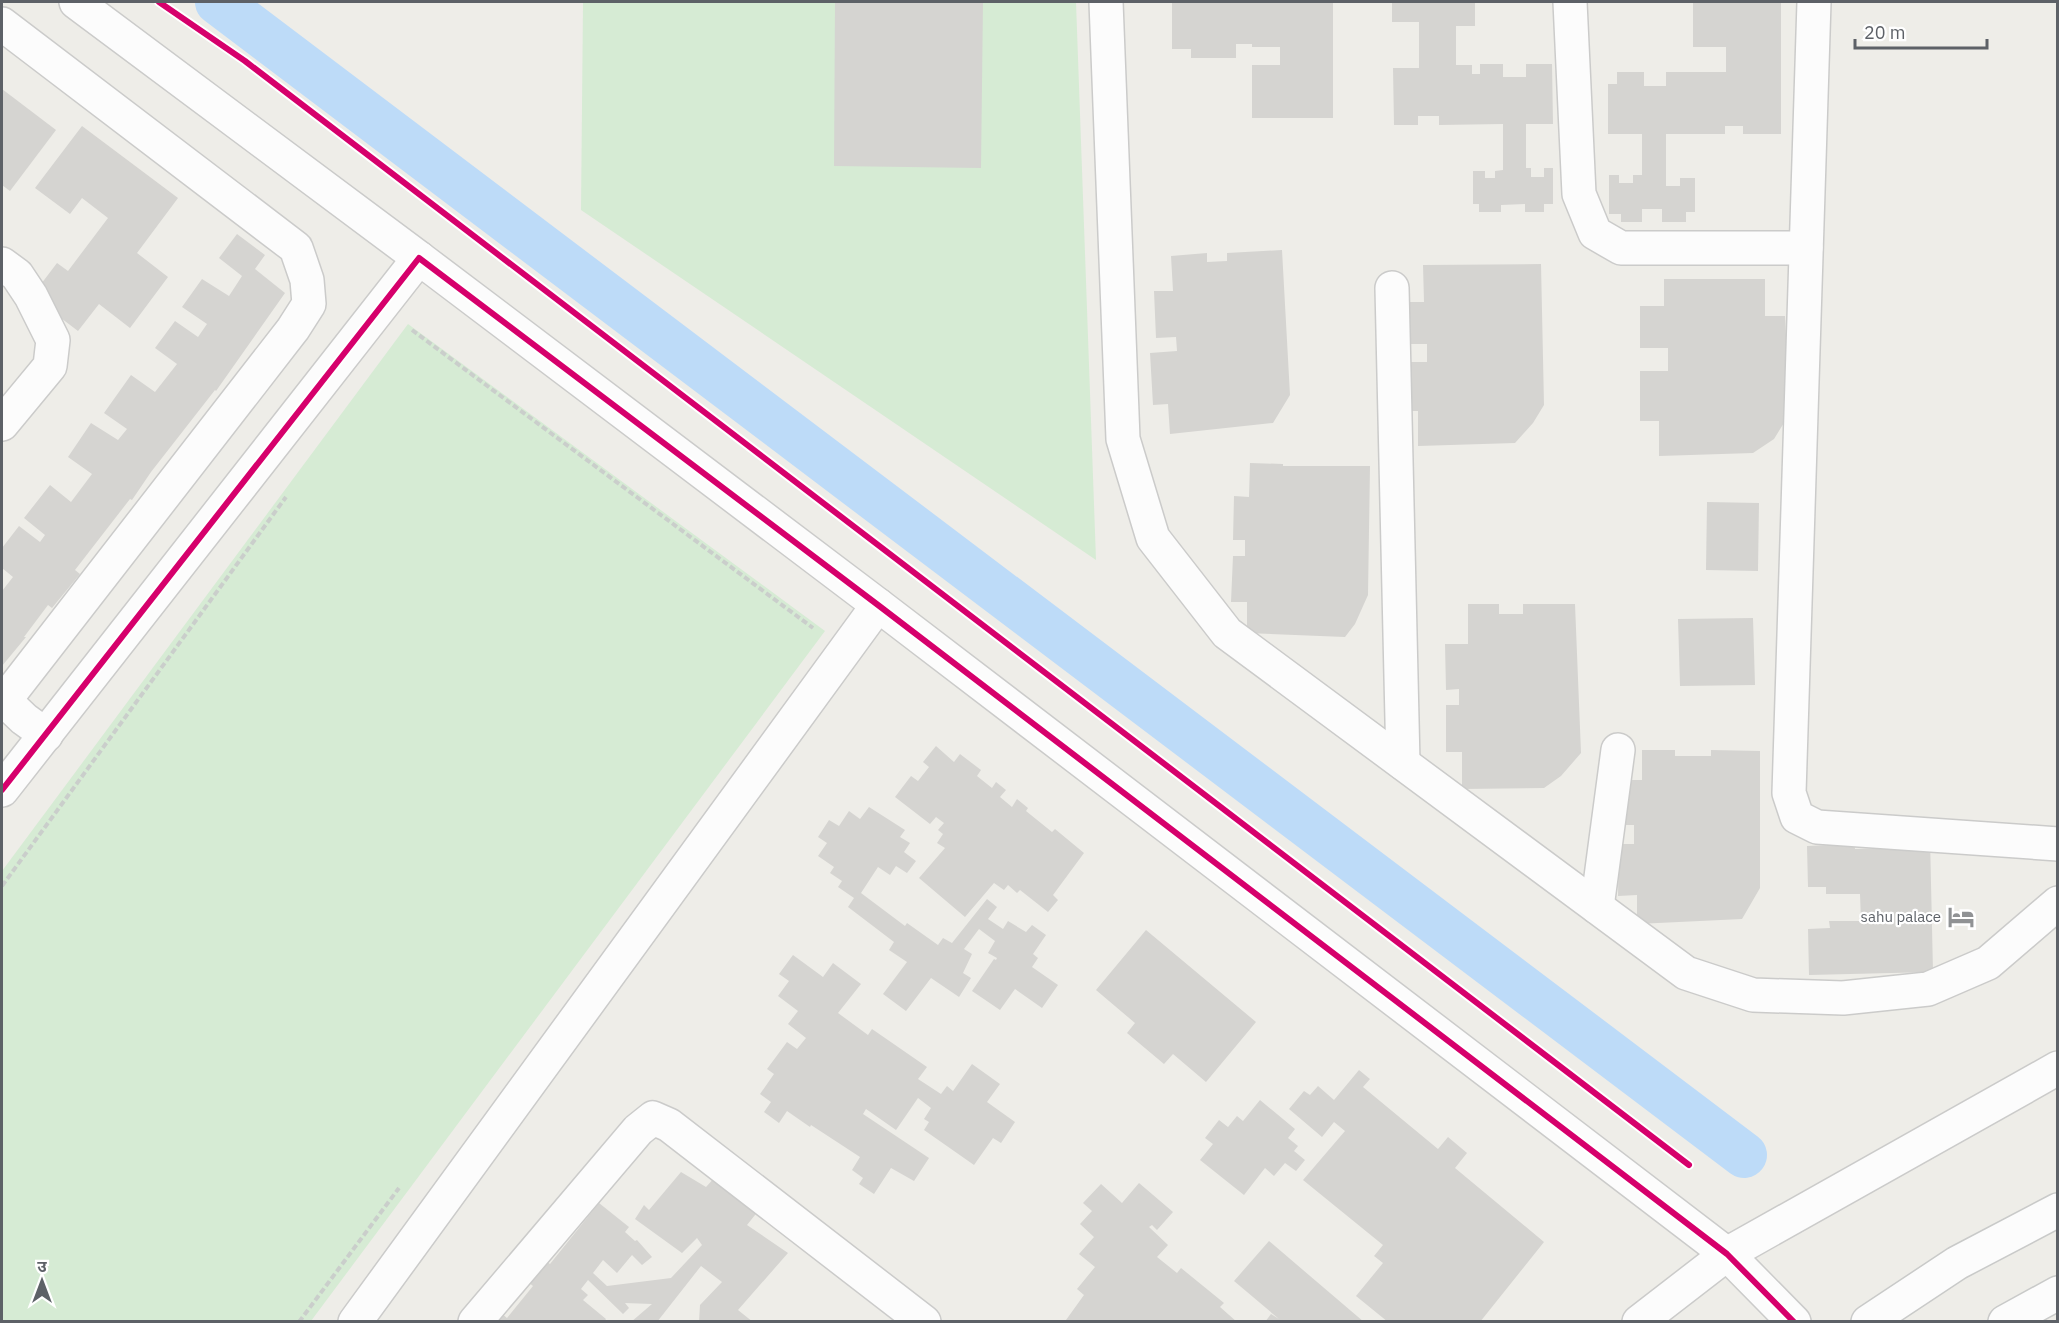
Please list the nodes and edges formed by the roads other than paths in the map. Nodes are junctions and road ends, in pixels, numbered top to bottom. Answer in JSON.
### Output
{"nodes":[{"id":1,"x":76,"y":2,"type":"edge"},
{"id":2,"x":1106,"y":2,"type":"edge"},
{"id":3,"x":1570,"y":2,"type":"edge"},
{"id":4,"x":1814,"y":2,"type":"edge"},
{"id":5,"x":2,"y":24,"type":"edge"},
{"id":6,"x":1806,"y":248,"type":"junction"},
{"id":7,"x":419,"y":258,"type":"junction"},
{"id":8,"x":2,"y":264,"type":"edge"},
{"id":9,"x":1392,"y":288,"type":"dead end"},
{"id":10,"x":2,"y":424,"type":"edge"},
{"id":11,"x":878,"y":604,"type":"junction"},
{"id":12,"x":3,"y":699,"type":"edge"},
{"id":13,"x":46,"y":735,"type":"junction"},
{"id":14,"x":1618,"y":750,"type":"dead end"},
{"id":15,"x":1403,"y":763,"type":"junction"},
{"id":16,"x":2,"y":790,"type":"edge"},
{"id":17,"x":2058,"y":844,"type":"edge"},
{"id":18,"x":2058,"y":903,"type":"edge"},
{"id":19,"x":1597,"y":907,"type":"junction"},
{"id":20,"x":2058,"y":1068,"type":"edge"},
{"id":21,"x":2058,"y":1210,"type":"edge"},
{"id":22,"x":1727,"y":1254,"type":"junction"},
{"id":23,"x":2058,"y":1293,"type":"edge"},
{"id":24,"x":356,"y":1322,"type":"edge"},
{"id":25,"x":475,"y":1322,"type":"edge"},
{"id":26,"x":924,"y":1322,"type":"edge"},
{"id":27,"x":1639,"y":1322,"type":"edge"},
{"id":28,"x":1794,"y":1322,"type":"edge"},
{"id":29,"x":1868,"y":1322,"type":"edge"},
{"id":30,"x":2005,"y":1322,"type":"edge"}],
"edges":[{"from":1,"to":7,"type":"street"},
{"from":2,"to":15,"type":"street"},
{"from":3,"to":6,"type":"street"},
{"from":4,"to":6,"type":"street"},
{"from":5,"to":12,"type":"street"},
{"from":6,"to":17,"type":"street"},
{"from":7,"to":11,"type":"street"},
{"from":7,"to":13,"type":"street"},
{"from":8,"to":10,"type":"street"},
{"from":9,"to":15,"type":"street"},
{"from":11,"to":22,"type":"street"},
{"from":11,"to":24,"type":"street"},
{"from":12,"to":13,"type":"street"},
{"from":13,"to":16,"type":"street"},
{"from":14,"to":19,"type":"street"},
{"from":15,"to":19,"type":"street"},
{"from":18,"to":19,"type":"street"},
{"from":20,"to":22,"type":"street"},
{"from":21,"to":29,"type":"street"},
{"from":22,"to":27,"type":"street"},
{"from":22,"to":28,"type":"street"},
{"from":23,"to":30,"type":"street"},
{"from":25,"to":26,"type":"street"}]}
